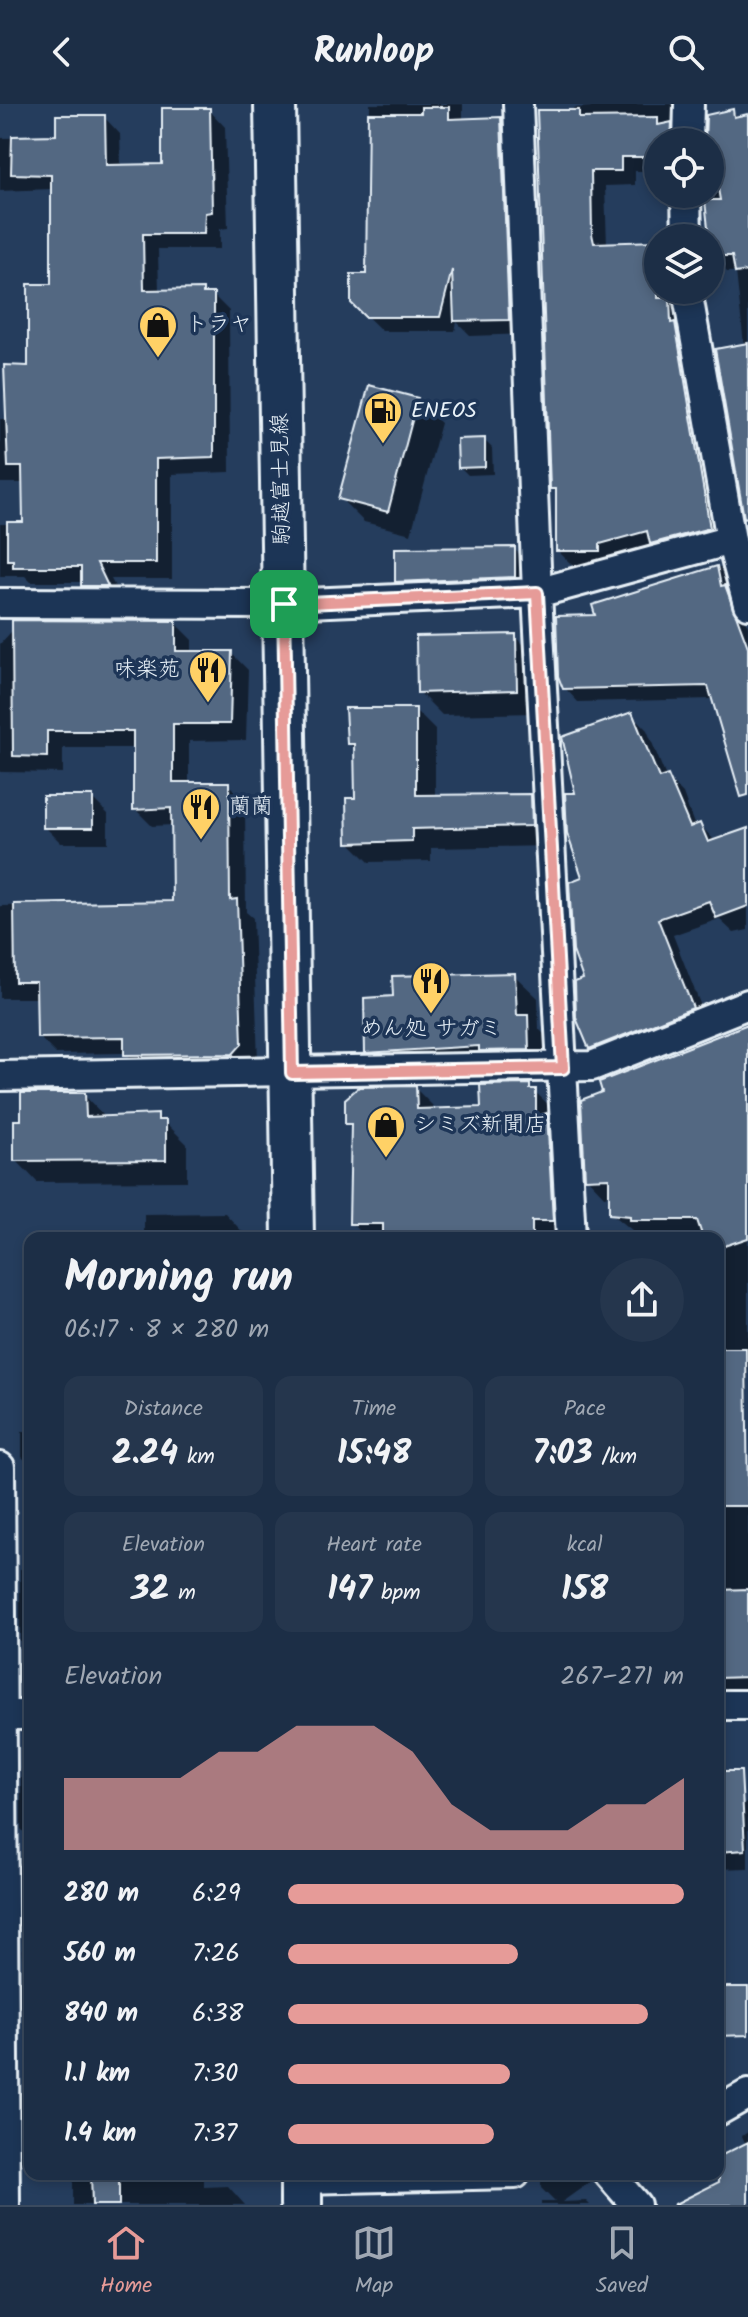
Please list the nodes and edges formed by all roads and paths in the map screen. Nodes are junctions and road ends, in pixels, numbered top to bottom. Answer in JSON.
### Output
{"nodes":[{"id":1,"x":275,"y":104,"type":"edge"},
{"id":2,"x":518,"y":104,"type":"edge"},
{"id":3,"x":689,"y":104,"type":"edge"},
{"id":4,"x":688,"y":128,"type":"edge"},
{"id":5,"x":689,"y":304,"type":"edge"},
{"id":6,"x":731,"y":540,"type":"junction"},
{"id":7,"x":537,"y":593,"type":"junction"},
{"id":8,"x":0,"y":603,"type":"edge"},
{"id":9,"x":284,"y":604,"type":"junction"},
{"id":10,"x":748,"y":604,"type":"edge"},
{"id":11,"x":748,"y":1004,"type":"edge"},
{"id":12,"x":563,"y":1068,"type":"junction"},
{"id":13,"x":292,"y":1073,"type":"junction"},
{"id":14,"x":0,"y":1076,"type":"edge"},
{"id":15,"x":293,"y":1232,"type":"edge"},
{"id":16,"x":571,"y":1232,"type":"edge"},
{"id":17,"x":0,"y":1467,"type":"edge"},
{"id":18,"x":724,"y":1705,"type":"edge"},
{"id":19,"x":748,"y":1705,"type":"edge"},
{"id":20,"x":11,"y":1715,"type":"edge"},
{"id":21,"x":748,"y":2094,"type":"edge"},
{"id":22,"x":724,"y":2108,"type":"edge"},
{"id":23,"x":2,"y":2169,"type":"edge"},
{"id":24,"x":408,"y":2180,"type":"edge"},
{"id":25,"x":614,"y":2180,"type":"edge"},
{"id":26,"x":301,"y":2186,"type":"edge"},
{"id":27,"x":5,"y":2205,"type":"edge"},
{"id":28,"x":636,"y":2205,"type":"edge"}],
"edges":[{"from":1,"to":9,"type":"main road","name":"駒越富士見線"},
{"from":2,"to":7,"type":"street"},
{"from":3,"to":4,"type":"street"},
{"from":5,"to":6,"type":"street"},
{"from":6,"to":7,"type":"street"},
{"from":6,"to":10,"type":"street"},
{"from":7,"to":9,"type":"street"},
{"from":7,"to":12,"type":"street"},
{"from":8,"to":9,"type":"street"},
{"from":9,"to":13,"type":"main road","name":"駒越富士見線"},
{"from":11,"to":12,"type":"street"},
{"from":12,"to":13,"type":"street"},
{"from":12,"to":16,"type":"street"},
{"from":13,"to":14,"type":"street"},
{"from":13,"to":15,"type":"main road","name":"駒越富士見線"},
{"from":17,"to":20,"type":"street"},
{"from":18,"to":19,"type":"street"},
{"from":20,"to":23,"type":"street"},
{"from":21,"to":22,"type":"street"},
{"from":23,"to":27,"type":"street"},
{"from":24,"to":26,"type":"street"},
{"from":25,"to":28,"type":"street"}]}
